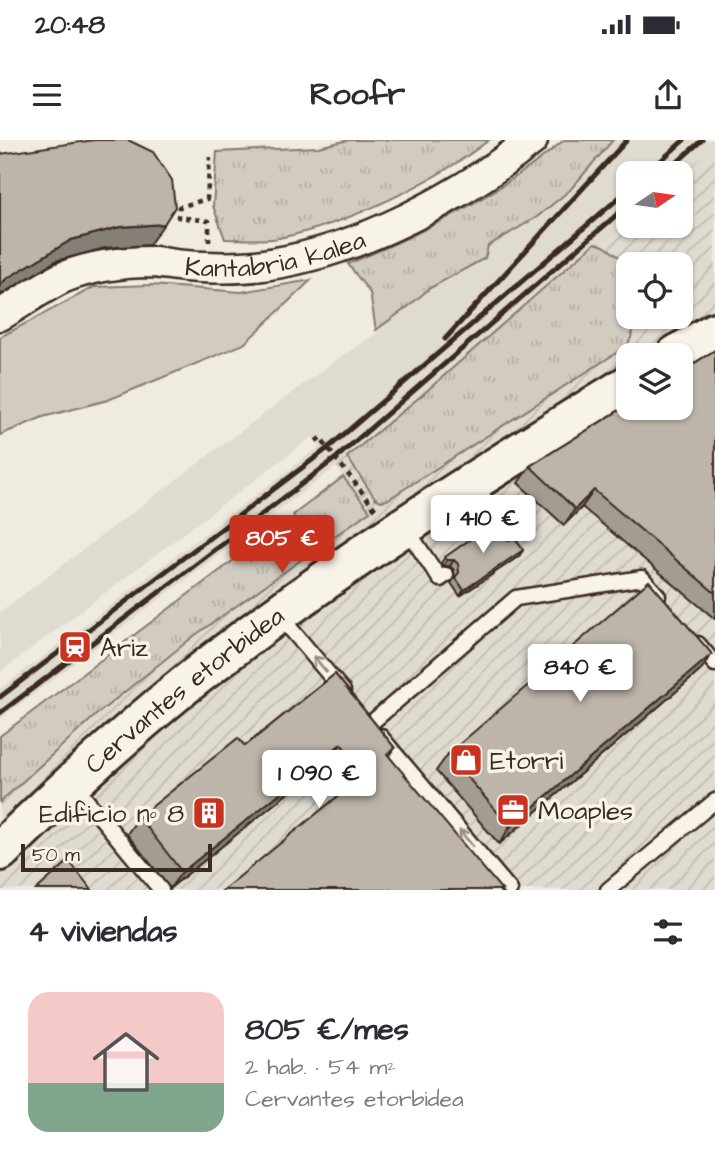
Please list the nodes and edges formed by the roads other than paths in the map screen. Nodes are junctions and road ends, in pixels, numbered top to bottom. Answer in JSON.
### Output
{"nodes":[{"id":1,"x":532,"y":140,"type":"edge"},
{"id":2,"x":0,"y":315,"type":"edge"},
{"id":3,"x":715,"y":332,"type":"edge"},
{"id":4,"x":693,"y":345,"type":"edge"},
{"id":5,"x":616,"y":392,"type":"edge"},
{"id":6,"x":473,"y":481,"type":"junction"},
{"id":7,"x":399,"y":529,"type":"junction"},
{"id":8,"x":506,"y":535,"type":"edge"},
{"id":9,"x":446,"y":575,"type":"dead end"},
{"id":10,"x":667,"y":606,"type":"edge"},
{"id":11,"x":278,"y":614,"type":"junction"},
{"id":12,"x":691,"y":635,"type":"edge"},
{"id":13,"x":715,"y":664,"type":"edge"},
{"id":14,"x":362,"y":714,"type":"junction"},
{"id":15,"x":71,"y":782,"type":"junction"},
{"id":16,"x":715,"y":801,"type":"edge"},
{"id":17,"x":0,"y":851,"type":"edge"},
{"id":18,"x":160,"y":890,"type":"edge"},
{"id":19,"x":510,"y":890,"type":"edge"},
{"id":20,"x":608,"y":890,"type":"edge"}],
"edges":[{"from":1,"to":2,"type":"street","name":"Kantabria kalea"},
{"from":3,"to":4,"type":"street"},
{"from":5,"to":6,"type":"street","name":"Cervantes etorbidea"},
{"from":6,"to":7,"type":"street","name":"Cervantes etorbidea"},
{"from":6,"to":8,"type":"lane"},
{"from":7,"to":9,"type":"lane"},
{"from":7,"to":11,"type":"street","name":"Cervantes etorbidea"},
{"from":10,"to":14,"type":"lane"},
{"from":14,"to":11,"type":"lane","one_way":true},
{"from":11,"to":15,"type":"street","name":"Cervantes etorbidea"},
{"from":12,"to":13,"type":"lane"},
{"from":19,"to":14,"type":"lane","one_way":true},
{"from":15,"to":17,"type":"street","name":"Cervantes etorbidea"},
{"from":15,"to":18,"type":"lane"},
{"from":16,"to":20,"type":"lane"}]}
